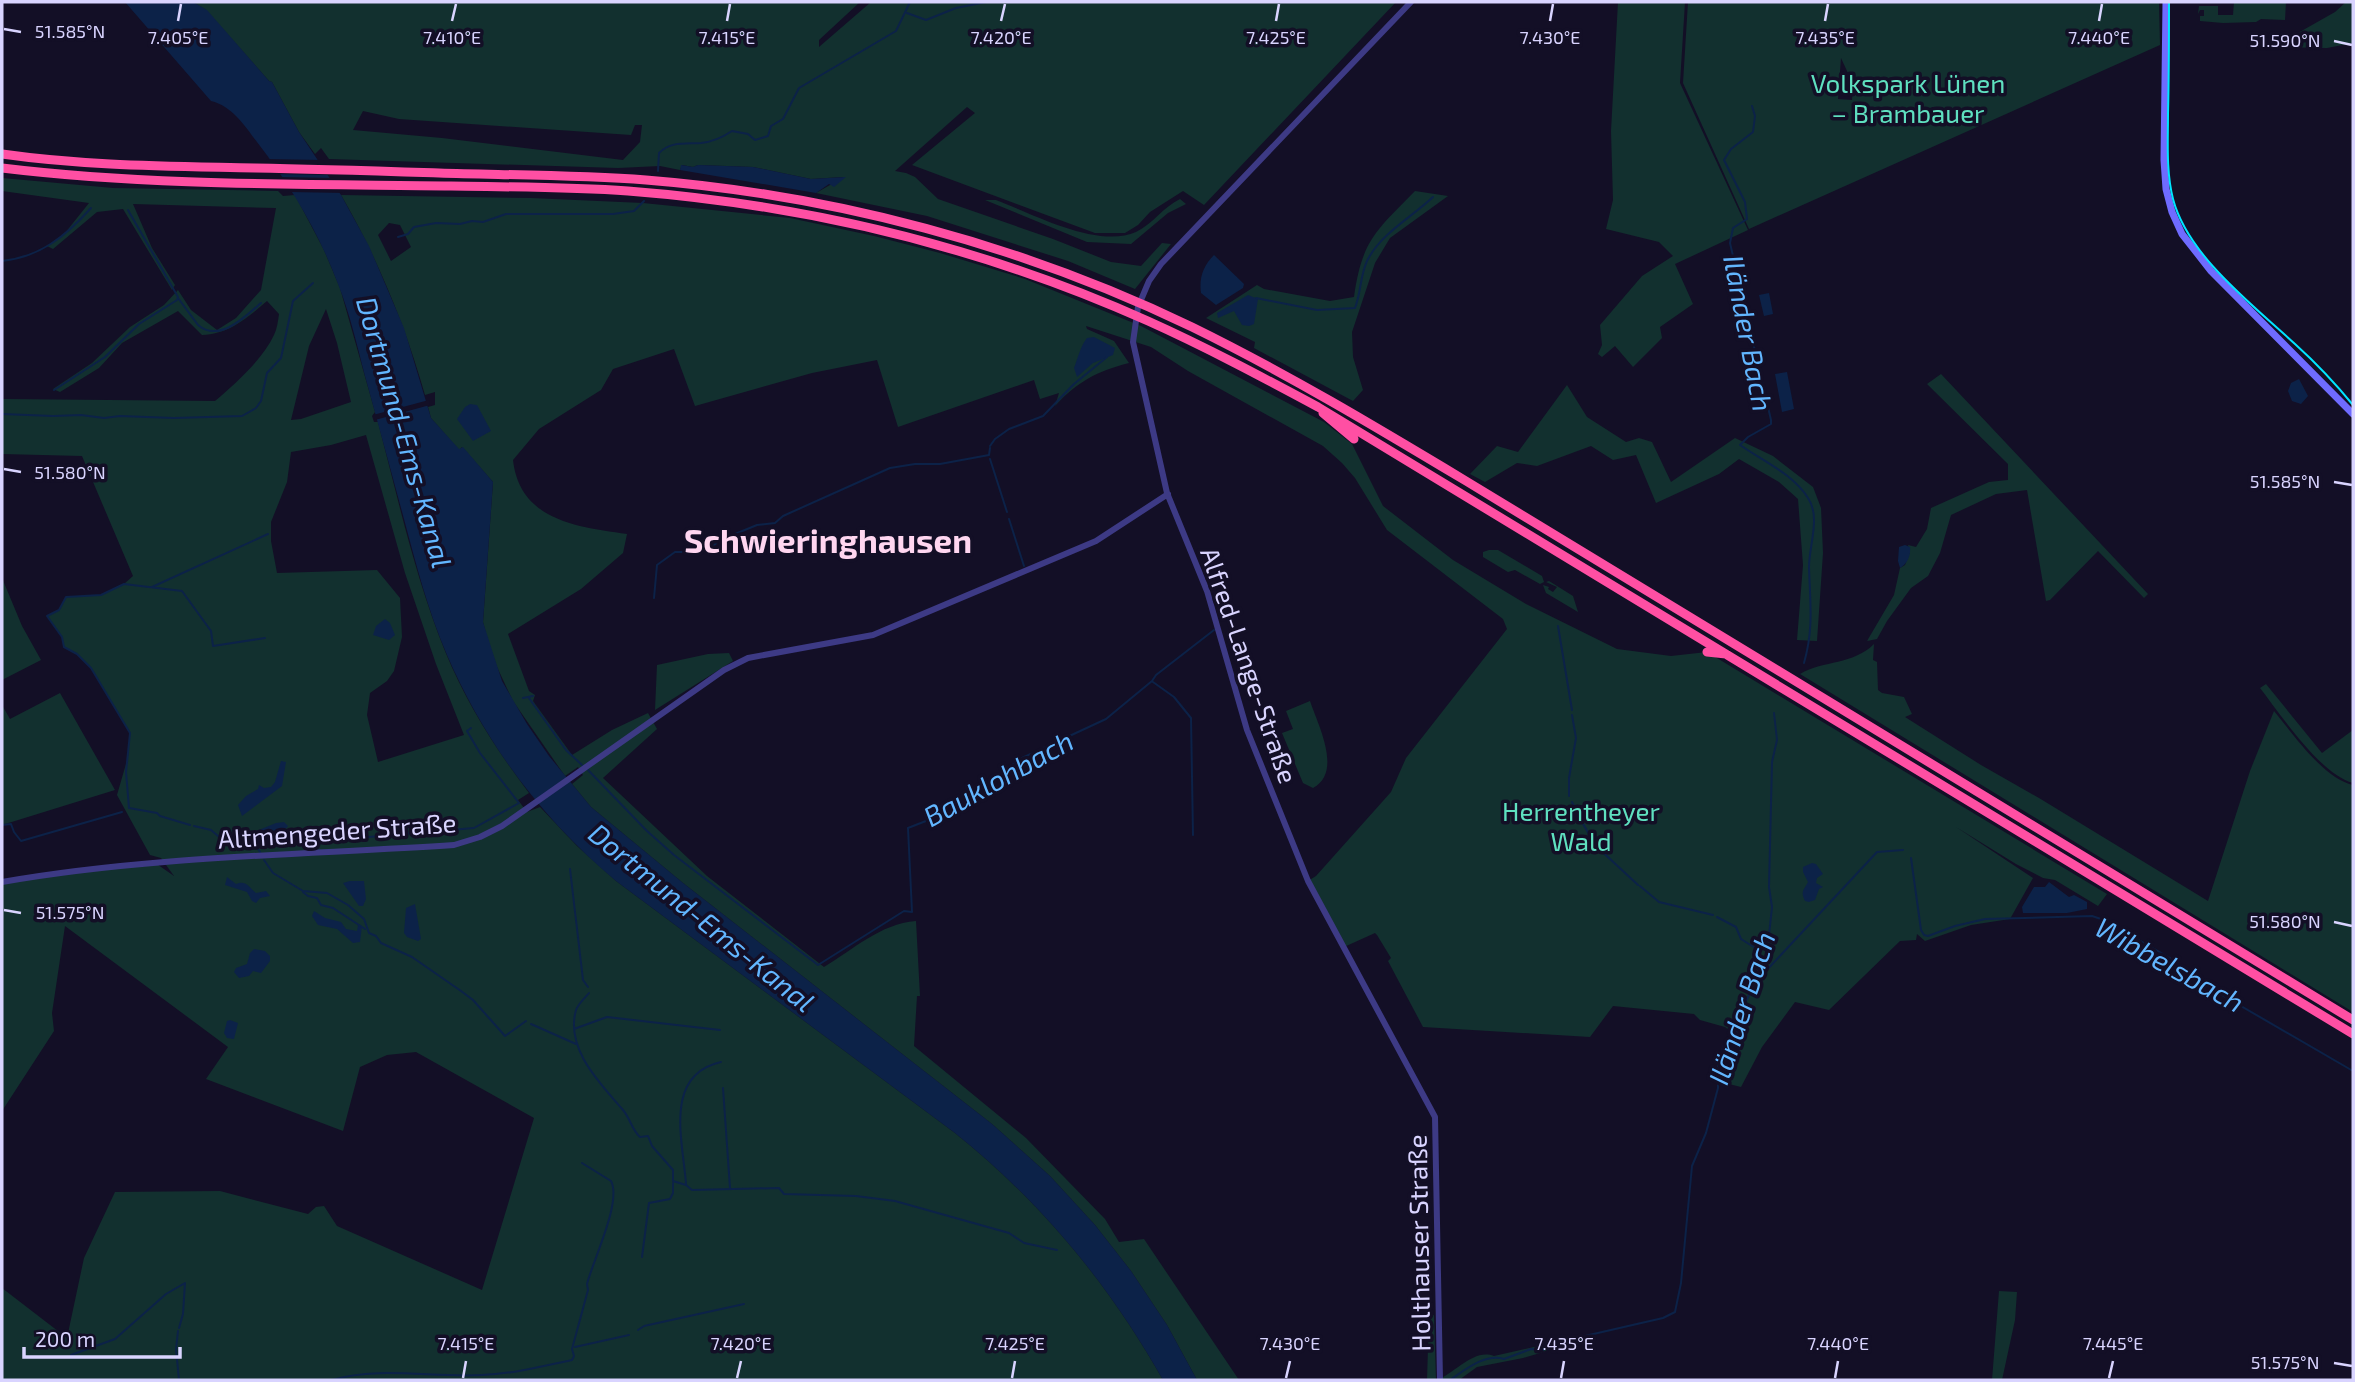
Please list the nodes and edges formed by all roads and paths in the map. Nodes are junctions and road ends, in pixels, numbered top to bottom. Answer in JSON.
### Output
{"nodes":[{"id":1,"x":1411,"y":2,"type":"edge"},
{"id":2,"x":2165,"y":2,"type":"edge"},
{"id":3,"x":2,"y":154,"type":"edge"},
{"id":4,"x":2,"y":168,"type":"edge"},
{"id":5,"x":1318,"y":407,"type":"junction"},
{"id":6,"x":2353,"y":414,"type":"edge"},
{"id":7,"x":1354,"y":439,"type":"dead end"},
{"id":8,"x":1168,"y":494,"type":"junction"},
{"id":9,"x":1707,"y":652,"type":"dead end"},
{"id":10,"x":1729,"y":655,"type":"junction"},
{"id":11,"x":2,"y":882,"type":"edge"},
{"id":12,"x":2353,"y":1020,"type":"edge"},
{"id":13,"x":2353,"y":1034,"type":"edge"},
{"id":14,"x":1431,"y":1106,"type":"joint"},
{"id":15,"x":1440,"y":1380,"type":"edge"}],
"edges":[{"from":1,"to":8,"type":"street","name":"Alfred-Lange-Straße"},
{"from":2,"to":6,"type":"main road"},
{"from":3,"to":12,"type":"highway"},
{"from":4,"to":5,"type":"highway"},
{"from":5,"to":7,"type":"highway"},
{"from":5,"to":10,"type":"highway"},
{"from":8,"to":11,"type":"street","name":"Altmengeder Straße"},
{"from":8,"to":14,"type":"street","name":"Alfred-Lange-Straße"},
{"from":9,"to":10,"type":"highway"},
{"from":10,"to":13,"type":"highway"},
{"from":14,"to":15,"type":"street","name":"Holthauser Straße"}]}
